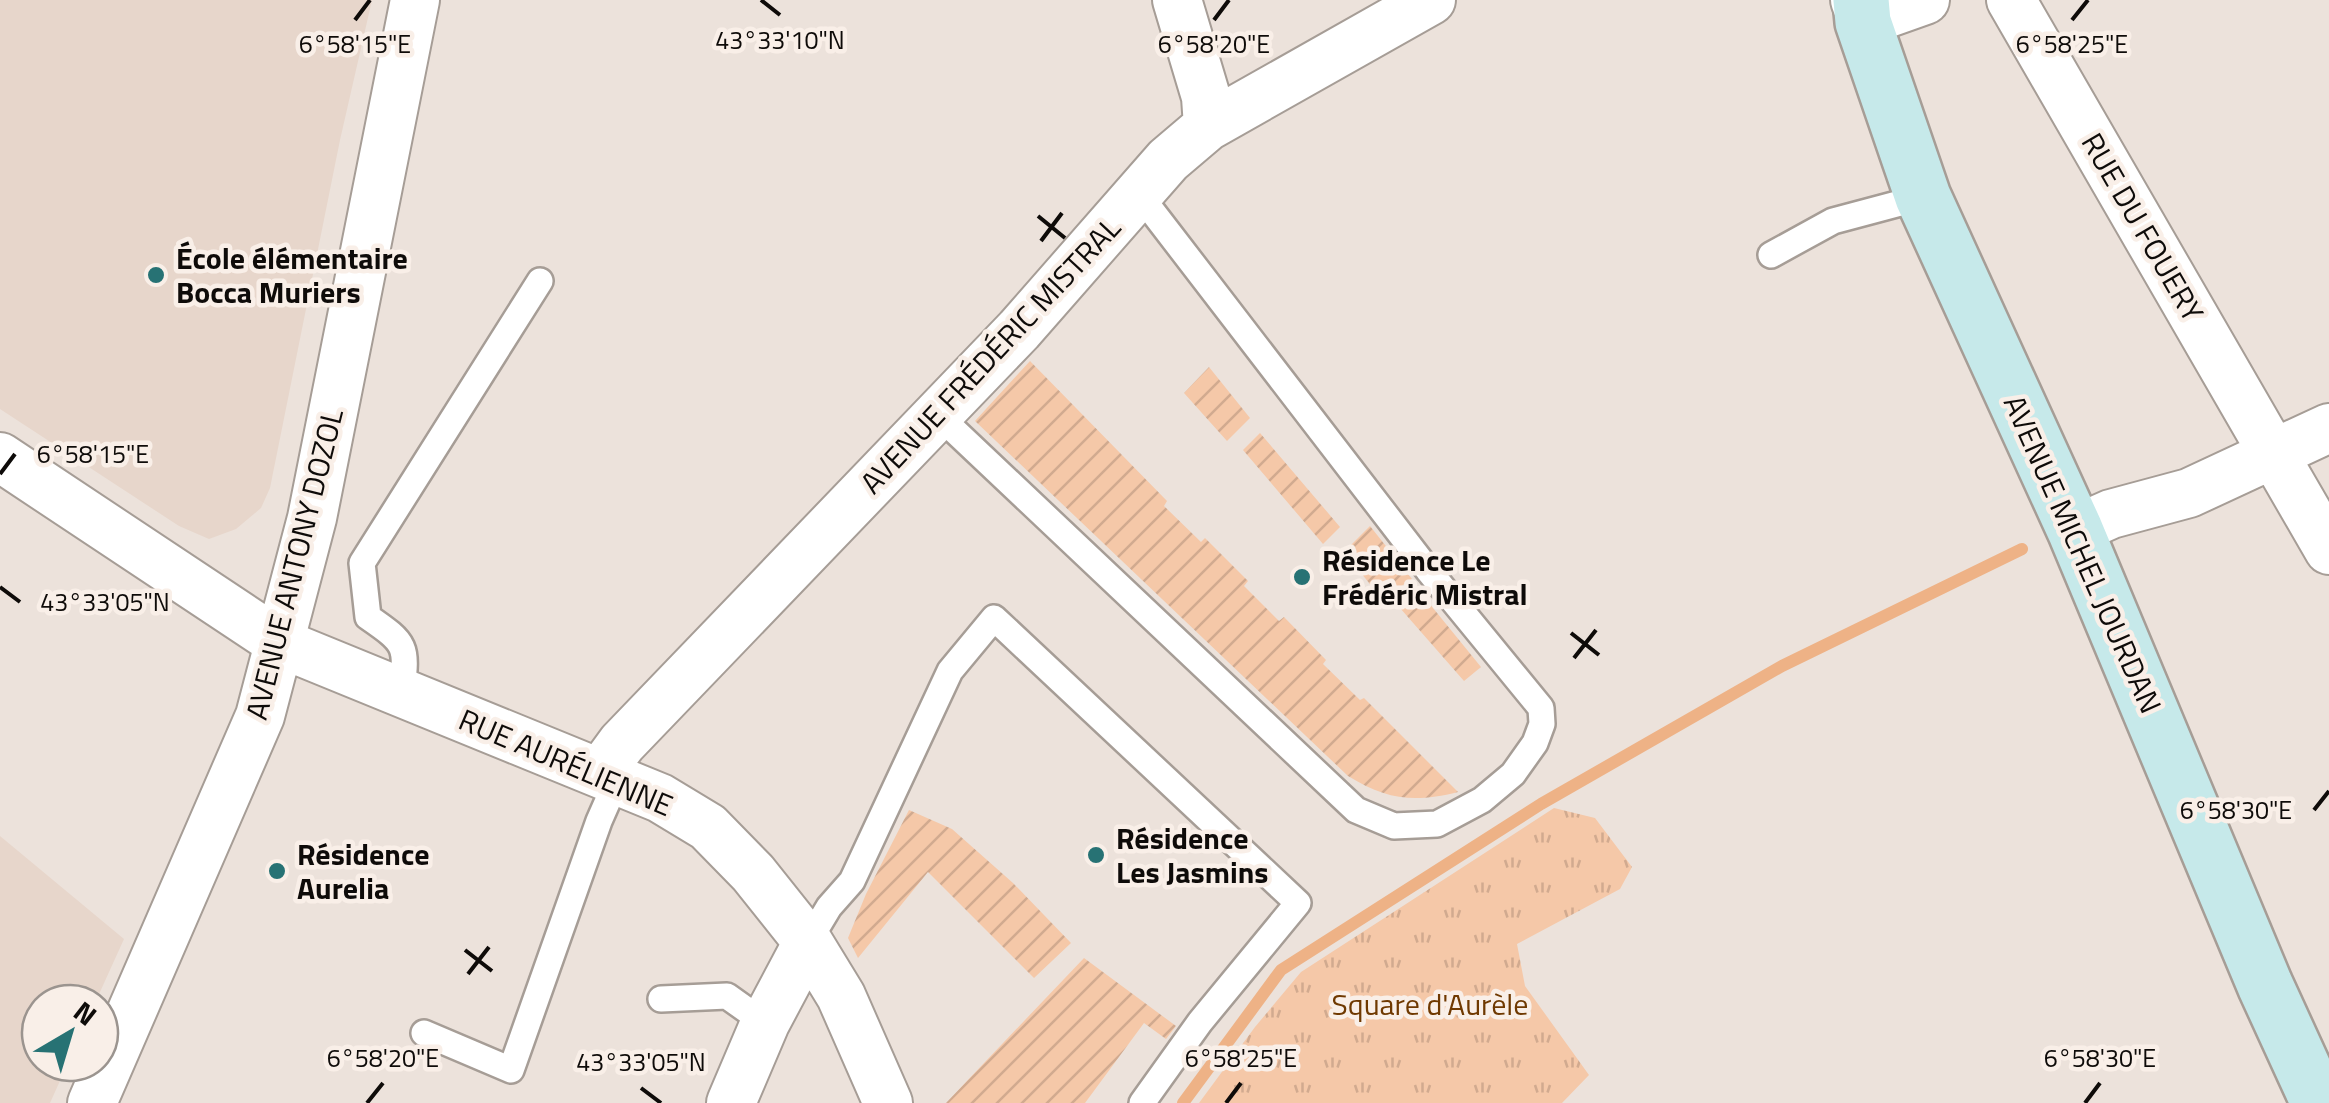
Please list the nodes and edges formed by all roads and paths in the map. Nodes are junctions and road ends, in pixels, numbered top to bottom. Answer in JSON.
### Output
{"nodes":[{"id":1,"x":416,"y":0,"type":"edge"},
{"id":2,"x":1176,"y":0,"type":"edge"},
{"id":3,"x":1430,"y":0,"type":"edge"},
{"id":4,"x":1924,"y":0,"type":"edge"},
{"id":5,"x":2011,"y":0,"type":"edge"},
{"id":6,"x":1860,"y":7,"type":"edge"},
{"id":7,"x":1208,"y":126,"type":"junction"},
{"id":8,"x":1139,"y":194,"type":"junction"},
{"id":9,"x":1923,"y":197,"type":"junction"},
{"id":10,"x":1770,"y":255,"type":"dead end"},
{"id":11,"x":540,"y":281,"type":"dead end"},
{"id":12,"x":938,"y":414,"type":"junction"},
{"id":13,"x":2329,"y":428,"type":"edge"},
{"id":14,"x":2274,"y":455,"type":"junction"},
{"id":15,"x":0,"y":457,"type":"edge"},
{"id":16,"x":2075,"y":530,"type":"junction"},
{"id":17,"x":2329,"y":550,"type":"edge"},
{"id":18,"x":280,"y":643,"type":"junction"},
{"id":19,"x":402,"y":692,"type":"junction"},
{"id":20,"x":608,"y":776,"type":"junction"},
{"id":21,"x":808,"y":942,"type":"junction"},
{"id":22,"x":660,"y":999,"type":"dead end"},
{"id":23,"x":765,"y":1023,"type":"junction"},
{"id":24,"x":424,"y":1032,"type":"dead end"},
{"id":25,"x":92,"y":1103,"type":"edge"},
{"id":26,"x":732,"y":1103,"type":"edge"},
{"id":27,"x":888,"y":1103,"type":"edge"},
{"id":28,"x":1142,"y":1103,"type":"edge"},
{"id":29,"x":2319,"y":1103,"type":"edge"}],
"edges":[{"from":1,"to":18,"type":"street","name":"AVENUE ANTONY DOZOL"},
{"from":2,"to":7,"type":"street"},
{"from":3,"to":7,"type":"street","name":"AVENUE FRÉDÉRIC MISTRAL"},
{"from":4,"to":6,"type":"street"},
{"from":5,"to":14,"type":"street","name":"RUE DU FOUERY"},
{"from":6,"to":9,"type":"street","name":"AVENUE MICHEL JOURDAN"},
{"from":7,"to":8,"type":"street","name":"AVENUE FRÉDÉRIC MISTRAL"},
{"from":8,"to":12,"type":"street","name":"AVENUE FRÉDÉRIC MISTRAL"},
{"from":8,"to":12,"type":"lane"},
{"from":9,"to":10,"type":"lane"},
{"from":9,"to":16,"type":"street","name":"AVENUE MICHEL JOURDAN"},
{"from":11,"to":19,"type":"lane"},
{"from":12,"to":20,"type":"street","name":"AVENUE FRÉDÉRIC MISTRAL"},
{"from":13,"to":14,"type":"street"},
{"from":14,"to":16,"type":"street"},
{"from":14,"to":17,"type":"street","name":"RUE DU FOUERY"},
{"from":15,"to":18,"type":"street","name":"RUE AURÉLIENNE"},
{"from":16,"to":29,"type":"street","name":"AVENUE MICHEL JOURDAN"},
{"from":18,"to":19,"type":"street","name":"RUE AURÉLIENNE"},
{"from":18,"to":25,"type":"street","name":"AVENUE ANTONY DOZOL"},
{"from":19,"to":20,"type":"street","name":"RUE AURÉLIENNE"},
{"from":20,"to":21,"type":"street","name":"RUE AURÉLIENNE"},
{"from":20,"to":24,"type":"lane"},
{"from":21,"to":23,"type":"street"},
{"from":21,"to":27,"type":"street","name":"RUE AURÉLIENNE"},
{"from":21,"to":28,"type":"lane"},
{"from":22,"to":23,"type":"lane"},
{"from":23,"to":26,"type":"street"}]}
